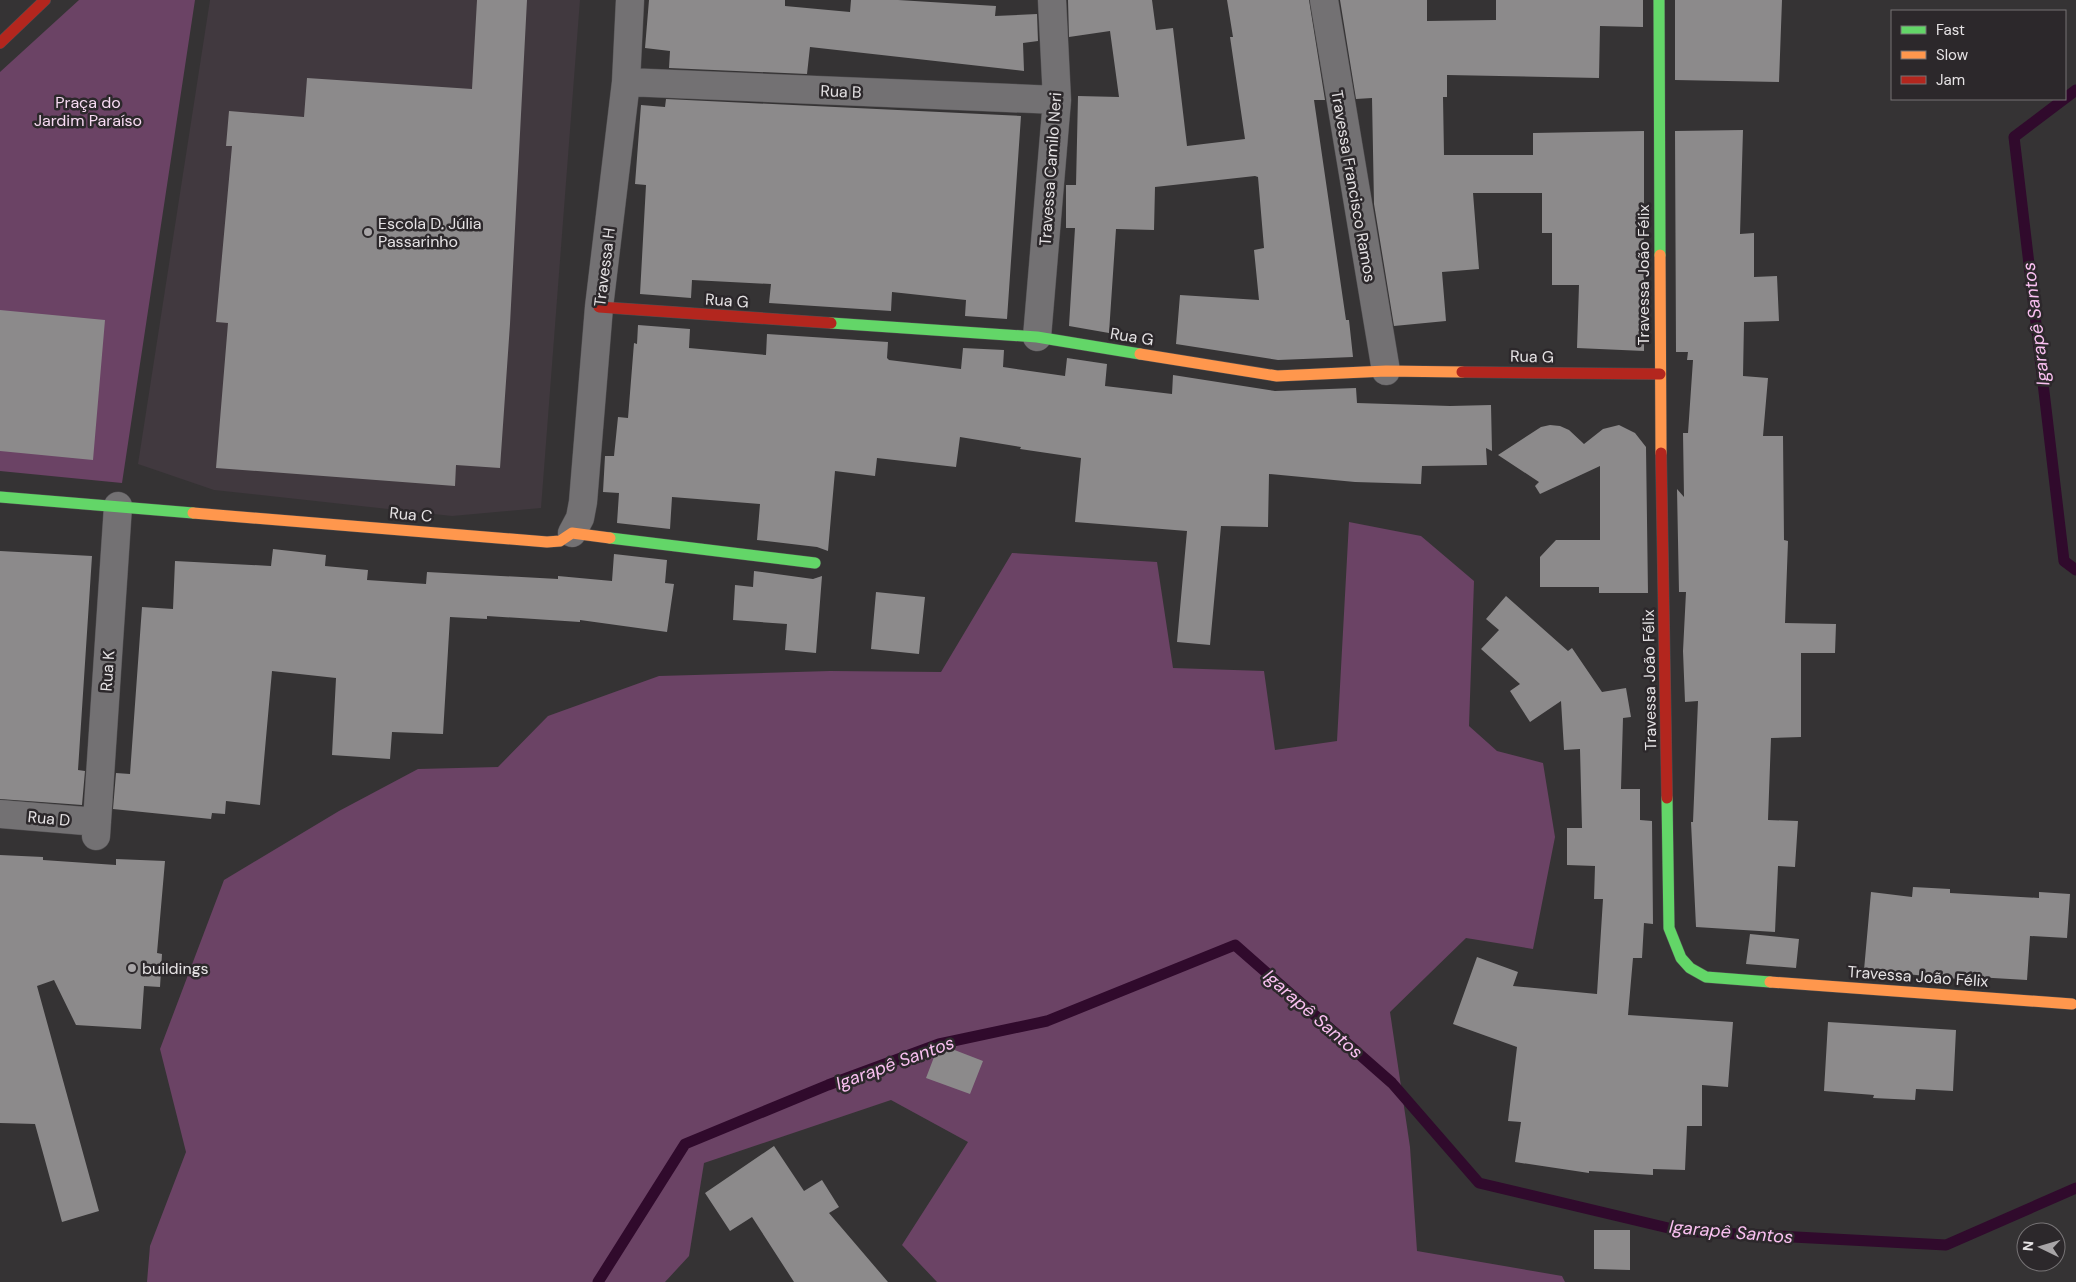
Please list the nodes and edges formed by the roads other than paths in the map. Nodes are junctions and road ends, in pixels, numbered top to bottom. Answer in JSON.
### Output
{"nodes":[{"id":1,"x":45,"y":0,"type":"edge"},
{"id":2,"x":630,"y":0,"type":"edge"},
{"id":3,"x":1052,"y":0,"type":"edge"},
{"id":4,"x":1324,"y":0,"type":"edge"},
{"id":5,"x":1659,"y":0,"type":"edge"},
{"id":6,"x":0,"y":43,"type":"edge"},
{"id":7,"x":626,"y":82,"type":"junction"},
{"id":8,"x":1057,"y":100,"type":"junction"},
{"id":9,"x":599,"y":307,"type":"junction"},
{"id":10,"x":1037,"y":337,"type":"junction"},
{"id":11,"x":1386,"y":371,"type":"junction"},
{"id":12,"x":1660,"y":374,"type":"junction"},
{"id":13,"x":0,"y":497,"type":"edge"},
{"id":14,"x":118,"y":506,"type":"junction"},
{"id":15,"x":572,"y":533,"type":"junction"},
{"id":16,"x":815,"y":563,"type":"dead end"},
{"id":17,"x":0,"y":814,"type":"edge"},
{"id":18,"x":97,"y":829,"type":"joint"},
{"id":19,"x":2075,"y":1003,"type":"edge"}],
"edges":[{"from":1,"to":6,"type":"street"},
{"from":2,"to":7,"type":"street","name":"Travessa H"},
{"from":3,"to":8,"type":"street","name":"Travessa Camilo Neri"},
{"from":4,"to":11,"type":"street","name":"Travessa Francisco Ramos"},
{"from":5,"to":12,"type":"street","name":"Travessa João Félix"},
{"from":7,"to":8,"type":"street","name":"Rua B"},
{"from":7,"to":9,"type":"street","name":"Travessa H"},
{"from":8,"to":10,"type":"street","name":"Travessa Camilo Neri"},
{"from":9,"to":10,"type":"street","name":"Rua G"},
{"from":9,"to":15,"type":"street","name":"Travessa H"},
{"from":10,"to":11,"type":"street","name":"Rua G"},
{"from":11,"to":12,"type":"street","name":"Rua G"},
{"from":12,"to":19,"type":"street","name":"Travessa João Félix"},
{"from":13,"to":14,"type":"street","name":"Rua C"},
{"from":14,"to":15,"type":"street","name":"Rua C"},
{"from":14,"to":18,"type":"street","name":"Rua K"},
{"from":15,"to":16,"type":"street","name":"Rua C"},
{"from":17,"to":18,"type":"street","name":"Rua D"}]}
